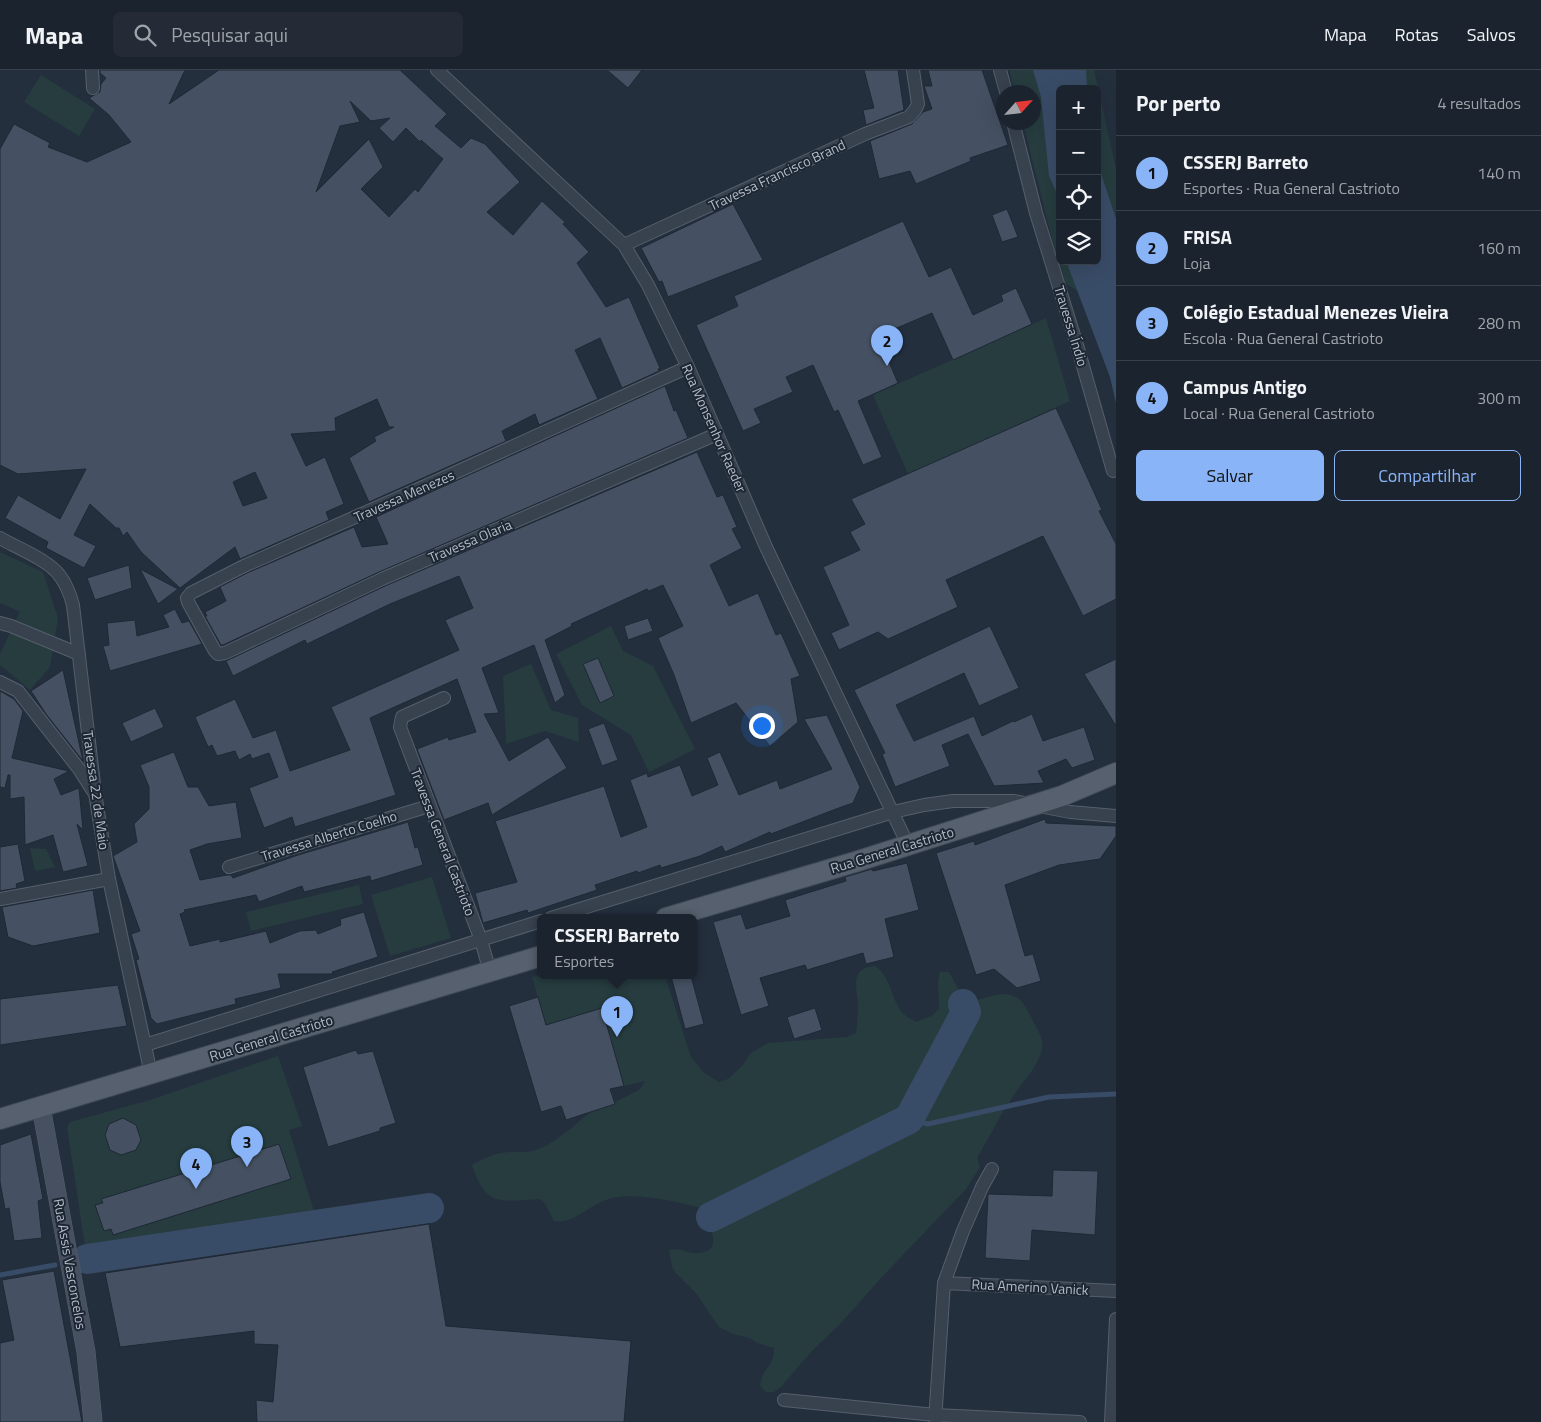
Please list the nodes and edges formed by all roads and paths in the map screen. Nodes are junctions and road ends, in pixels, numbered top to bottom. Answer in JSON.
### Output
{"nodes":[{"id":1,"x":92,"y":70,"type":"edge"},
{"id":2,"x":437,"y":70,"type":"edge"},
{"id":3,"x":913,"y":70,"type":"edge"},
{"id":4,"x":1000,"y":70,"type":"edge"},
{"id":5,"x":1004,"y":85,"type":"edge"},
{"id":6,"x":93,"y":88,"type":"dead end"},
{"id":7,"x":1015,"y":130,"type":"edge"},
{"id":8,"x":624,"y":245,"type":"junction"},
{"id":9,"x":688,"y":367,"type":"junction"},
{"id":10,"x":717,"y":434,"type":"junction"},
{"id":11,"x":1113,"y":471,"type":"dead end"},
{"id":12,"x":0,"y":538,"type":"edge"},
{"id":13,"x":0,"y":623,"type":"edge"},
{"id":14,"x":225,"y":653,"type":"joint"},
{"id":15,"x":78,"y":654,"type":"junction"},
{"id":16,"x":0,"y":682,"type":"edge"},
{"id":17,"x":444,"y":698,"type":"dead end"},
{"id":18,"x":1116,"y":773,"type":"edge"},
{"id":19,"x":95,"y":793,"type":"junction"},
{"id":20,"x":1032,"y":805,"type":"junction"},
{"id":21,"x":429,"y":806,"type":"junction"},
{"id":22,"x":893,"y":812,"type":"junction"},
{"id":23,"x":1116,"y":816,"type":"edge"},
{"id":24,"x":908,"y":845,"type":"junction"},
{"id":25,"x":229,"y":867,"type":"dead end"},
{"id":26,"x":109,"y":879,"type":"junction"},
{"id":27,"x":1,"y":899,"type":"edge"},
{"id":28,"x":564,"y":914,"type":"edge"},
{"id":29,"x":680,"y":914,"type":"edge"},
{"id":30,"x":537,"y":923,"type":"edge"},
{"id":31,"x":480,"y":940,"type":"junction"},
{"id":32,"x":537,"y":957,"type":"edge"},
{"id":33,"x":490,"y":972,"type":"junction"},
{"id":34,"x":145,"y":1045,"type":"junction"},
{"id":35,"x":151,"y":1074,"type":"junction"},
{"id":36,"x":41,"y":1107,"type":"junction"},
{"id":37,"x":0,"y":1120,"type":"edge"},
{"id":38,"x":992,"y":1169,"type":"dead end"},
{"id":39,"x":944,"y":1283,"type":"junction"},
{"id":40,"x":1116,"y":1291,"type":"edge"},
{"id":41,"x":1116,"y":1320,"type":"edge"},
{"id":42,"x":784,"y":1400,"type":"dead end"},
{"id":43,"x":935,"y":1418,"type":"edge"},
{"id":44,"x":93,"y":1422,"type":"edge"},
{"id":45,"x":1080,"y":1422,"type":"edge"},
{"id":46,"x":1110,"y":1422,"type":"edge"}],
"edges":[{"from":1,"to":6,"type":"street"},
{"from":2,"to":8,"type":"street","name":"Rua Monsenhor Raeder"},
{"from":3,"to":8,"type":"street","name":"Travessa Francisco Brand"},
{"from":4,"to":5,"type":"street"},
{"from":7,"to":11,"type":"street","name":"Travessa Índio"},
{"from":8,"to":9,"type":"street","name":"Rua Monsenhor Raeder"},
{"from":9,"to":10,"type":"street","name":"Rua Monsenhor Raeder"},
{"from":9,"to":14,"type":"street","name":"Travessa Menezes"},
{"from":10,"to":14,"type":"street","name":"Travessa Olaria"},
{"from":10,"to":22,"type":"street","name":"Rua Monsenhor Raeder"},
{"from":12,"to":15,"type":"street","name":"Travessa 22 de Maio"},
{"from":13,"to":15,"type":"street"},
{"from":15,"to":19,"type":"street","name":"Travessa 22 de Maio"},
{"from":16,"to":19,"type":"street"},
{"from":17,"to":21,"type":"street","name":"Travessa General Castrioto"},
{"from":18,"to":20,"type":"main road","name":"Rua General Castrioto"},
{"from":19,"to":26,"type":"street","name":"Travessa 22 de Maio"},
{"from":20,"to":22,"type":"street"},
{"from":20,"to":23,"type":"street"},
{"from":20,"to":24,"type":"main road","name":"Rua General Castrioto"},
{"from":21,"to":25,"type":"street","name":"Travessa Alberto Coelho"},
{"from":21,"to":31,"type":"street","name":"Travessa General Castrioto"},
{"from":22,"to":24,"type":"street","name":"Rua Monsenhor Raeder"},
{"from":22,"to":28,"type":"street"},
{"from":24,"to":29,"type":"main road","name":"Rua General Castrioto"},
{"from":26,"to":27,"type":"street"},
{"from":26,"to":34,"type":"street","name":"Travessa 22 de Maio"},
{"from":30,"to":31,"type":"street"},
{"from":31,"to":33,"type":"street","name":"Travessa General Castrioto"},
{"from":31,"to":34,"type":"street"},
{"from":32,"to":33,"type":"main road","name":"Rua General Castrioto"},
{"from":33,"to":35,"type":"main road","name":"Rua General Castrioto"},
{"from":34,"to":35,"type":"street","name":"Travessa 22 de Maio"},
{"from":35,"to":36,"type":"main road","name":"Rua General Castrioto"},
{"from":36,"to":37,"type":"main road","name":"Rua General Castrioto"},
{"from":36,"to":44,"type":"street","name":"Rua Assis Vasconcelos"},
{"from":38,"to":39,"type":"street"},
{"from":39,"to":40,"type":"street","name":"Rua Amerino Vanick"},
{"from":39,"to":43,"type":"street"},
{"from":41,"to":46,"type":"street"},
{"from":42,"to":43,"type":"street"},
{"from":43,"to":45,"type":"street"}]}
